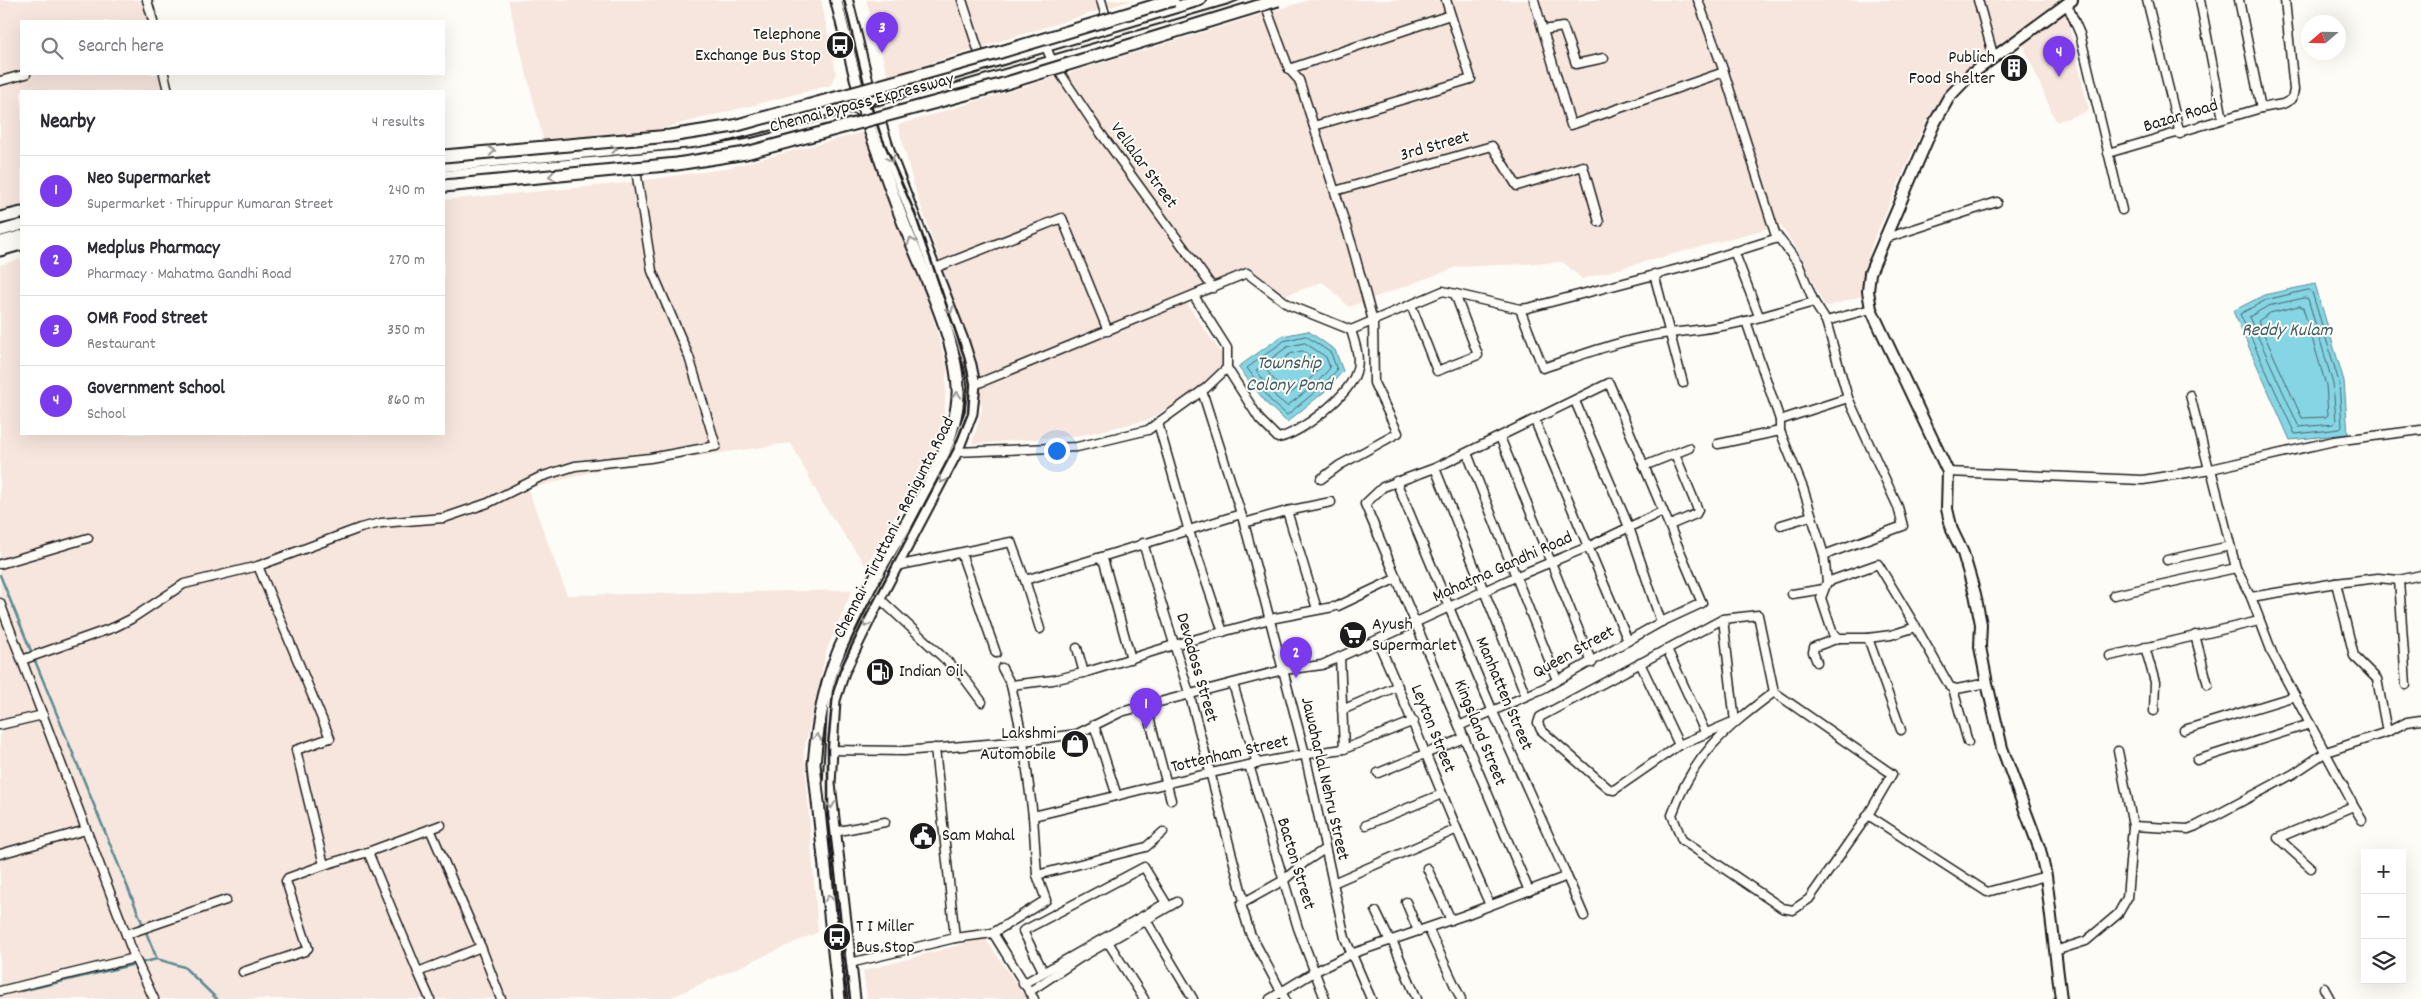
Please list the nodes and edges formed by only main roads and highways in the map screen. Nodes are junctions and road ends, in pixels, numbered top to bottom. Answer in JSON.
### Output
{"nodes":[{"id":1,"x":836,"y":0,"type":"edge"},
{"id":2,"x":847,"y":0,"type":"edge"},
{"id":3,"x":1200,"y":0,"type":"edge"},
{"id":4,"x":1255,"y":0,"type":"edge"},
{"id":5,"x":1278,"y":0,"type":"edge"},
{"id":6,"x":2069,"y":2,"type":"edge"},
{"id":7,"x":1174,"y":3,"type":"edge"},
{"id":8,"x":872,"y":98,"type":"junction"},
{"id":9,"x":860,"y":101,"type":"junction"},
{"id":10,"x":871,"y":114,"type":"junction"},
{"id":11,"x":445,"y":156,"type":"edge"},
{"id":12,"x":445,"y":166,"type":"edge"},
{"id":13,"x":445,"y":176,"type":"edge"},
{"id":14,"x":445,"y":186,"type":"edge"},
{"id":15,"x":20,"y":213,"type":"edge"},
{"id":16,"x":0,"y":218,"type":"edge"},
{"id":17,"x":20,"y":226,"type":"edge"},
{"id":18,"x":0,"y":231,"type":"edge"},
{"id":19,"x":20,"y":236,"type":"edge"},
{"id":20,"x":0,"y":242,"type":"edge"},
{"id":21,"x":20,"y":244,"type":"edge"},
{"id":22,"x":0,"y":250,"type":"edge"},
{"id":23,"x":840,"y":999,"type":"edge"},
{"id":24,"x":854,"y":999,"type":"edge"},
{"id":25,"x":2061,"y":999,"type":"edge"}],
"edges":[{"from":1,"to":9,"type":"main road","name":"Chennai - Tiruttani - Renigunta Road"},
{"from":2,"to":8,"type":"main road","name":"Chennai - Tiruttani - Renigunta Road"},
{"from":3,"to":7,"type":"main road"},
{"from":4,"to":10,"type":"main road"},
{"from":5,"to":14,"type":"highway","name":"Chennai Bypass Expressway","one_way":true,"bridge":true},
{"from":6,"to":25,"type":"main road"},
{"from":7,"to":8,"type":"main road"},
{"from":11,"to":7,"type":"highway","name":"Chennai Bypass Expressway","one_way":true,"bridge":true},
{"from":8,"to":9,"type":"main road"},
{"from":8,"to":10,"type":"main road","name":"Chennai - Tiruttani - Renigunta Road"},
{"from":9,"to":10,"type":"main road","name":"Chennai - Tiruttani - Renigunta Road"},
{"from":12,"to":9,"type":"main road","one_way":true},
{"from":10,"to":13,"type":"main road"},
{"from":23,"to":10,"type":"highway","name":"Chennai - Tiruttani - Renigunta Road","one_way":true},
{"from":10,"to":24,"type":"highway","name":"Chennai - Tiruttani - Renigunta Road","one_way":true},
{"from":15,"to":16,"type":"highway"},
{"from":17,"to":18,"type":"main road"},
{"from":19,"to":20,"type":"main road"},
{"from":21,"to":22,"type":"highway"}]}
